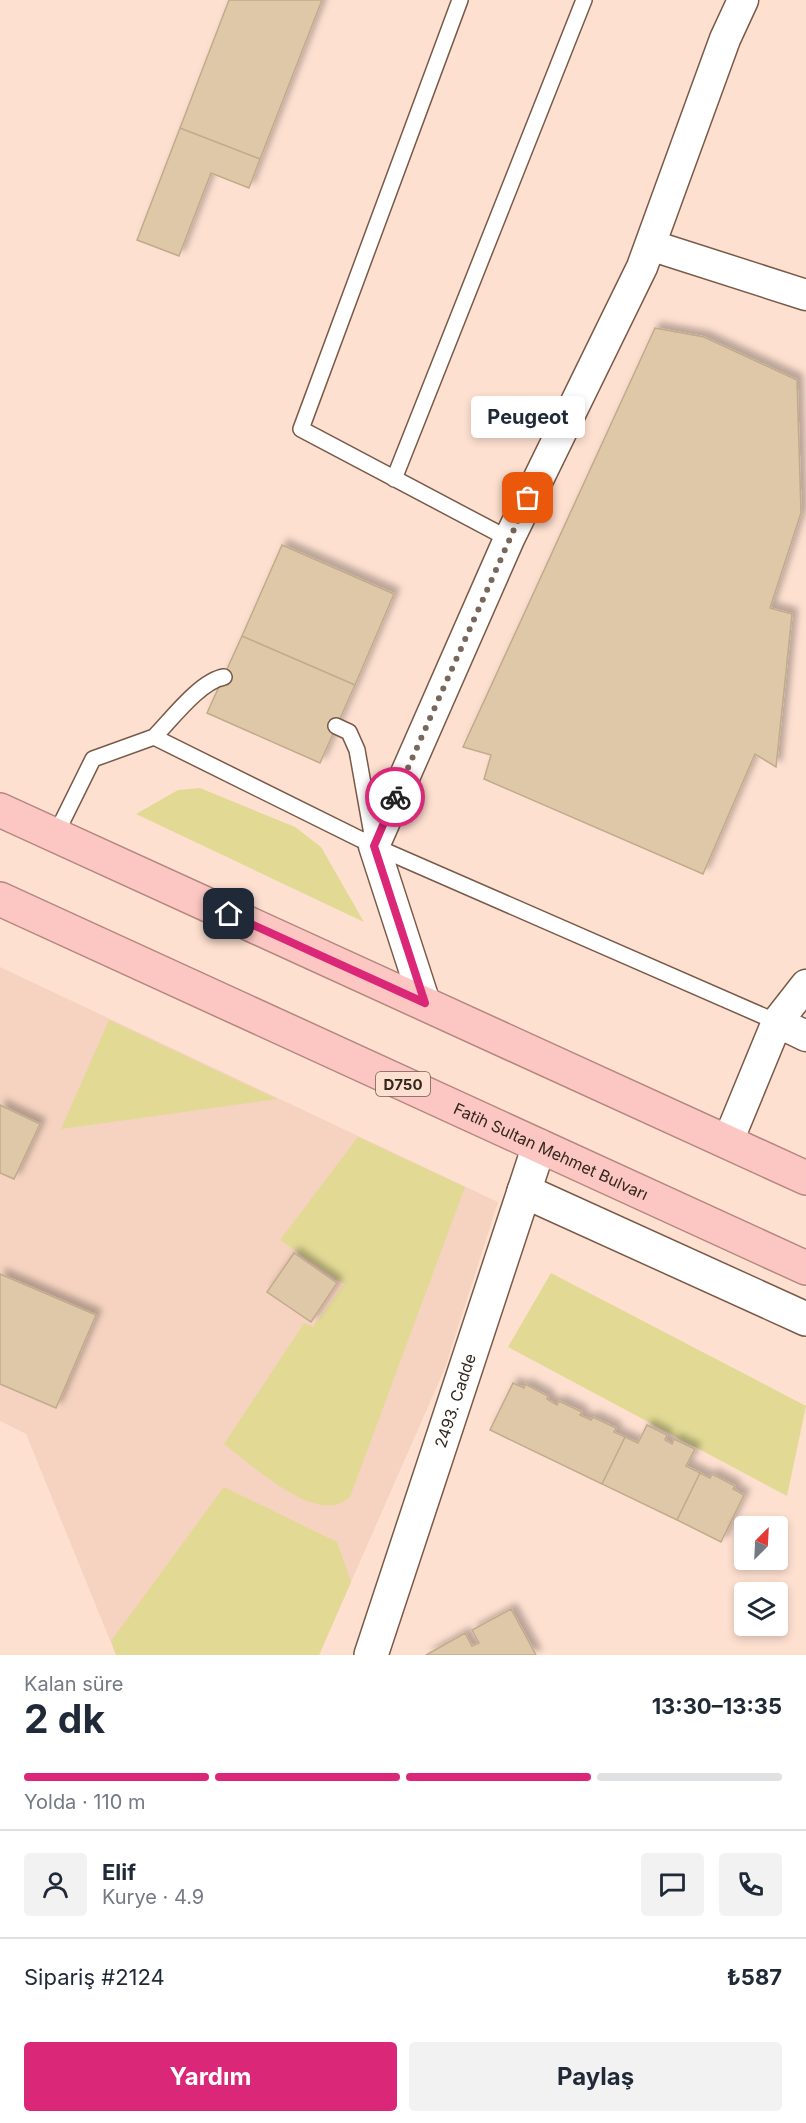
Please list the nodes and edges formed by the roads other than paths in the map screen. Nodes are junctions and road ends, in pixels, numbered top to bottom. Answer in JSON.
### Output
{"nodes":[{"id":1,"x":460,"y":0,"type":"edge"},
{"id":2,"x":584,"y":0,"type":"edge"},
{"id":3,"x":743,"y":0,"type":"edge"},
{"id":4,"x":650,"y":245,"type":"junction"},
{"id":5,"x":806,"y":295,"type":"edge"},
{"id":6,"x":394,"y":479,"type":"junction"},
{"id":7,"x":509,"y":538,"type":"junction"},
{"id":8,"x":224,"y":677,"type":"dead end"},
{"id":9,"x":336,"y":726,"type":"dead end"},
{"id":10,"x":154,"y":737,"type":"junction"},
{"id":11,"x":0,"y":810,"type":"edge"},
{"id":12,"x":55,"y":836,"type":"junction"},
{"id":13,"x":374,"y":846,"type":"junction"},
{"id":14,"x":0,"y":899,"type":"edge"},
{"id":15,"x":806,"y":985,"type":"edge"},
{"id":16,"x":425,"y":1003,"type":"junction"},
{"id":17,"x":777,"y":1022,"type":"junction"},
{"id":18,"x":806,"y":1036,"type":"edge"},
{"id":19,"x":728,"y":1141,"type":"junction"},
{"id":20,"x":539,"y":1146,"type":"junction"},
{"id":21,"x":806,"y":1178,"type":"edge"},
{"id":22,"x":524,"y":1191,"type":"junction"},
{"id":23,"x":806,"y":1268,"type":"edge"},
{"id":24,"x":806,"y":1319,"type":"edge"},
{"id":25,"x":371,"y":1655,"type":"edge"}],
"edges":[{"from":1,"to":6,"type":"lane"},
{"from":2,"to":6,"type":"lane"},
{"from":3,"to":4,"type":"street"},
{"from":4,"to":5,"type":"street"},
{"from":4,"to":7,"type":"street"},
{"from":6,"to":7,"type":"lane"},
{"from":7,"to":13,"type":"street"},
{"from":8,"to":10,"type":"lane"},
{"from":9,"to":13,"type":"lane"},
{"from":10,"to":12,"type":"lane"},
{"from":10,"to":13,"type":"lane"},
{"from":11,"to":12,"type":"highway"},
{"from":12,"to":16,"type":"highway"},
{"from":13,"to":16,"type":"street"},
{"from":13,"to":17,"type":"lane"},
{"from":14,"to":20,"type":"highway","name":"Fatih Sultan Mehmet Bulvarı","number":"D750"},
{"from":15,"to":17,"type":"street"},
{"from":16,"to":19,"type":"highway"},
{"from":17,"to":18,"type":"street"},
{"from":17,"to":19,"type":"street"},
{"from":19,"to":21,"type":"highway"},
{"from":20,"to":22,"type":"street","name":"2493. Cadde"},
{"from":20,"to":23,"type":"highway","name":"Fatih Sultan Mehmet Bulvarı","number":"D750"},
{"from":22,"to":24,"type":"street"},
{"from":22,"to":25,"type":"street","name":"2493. Cadde"}]}
